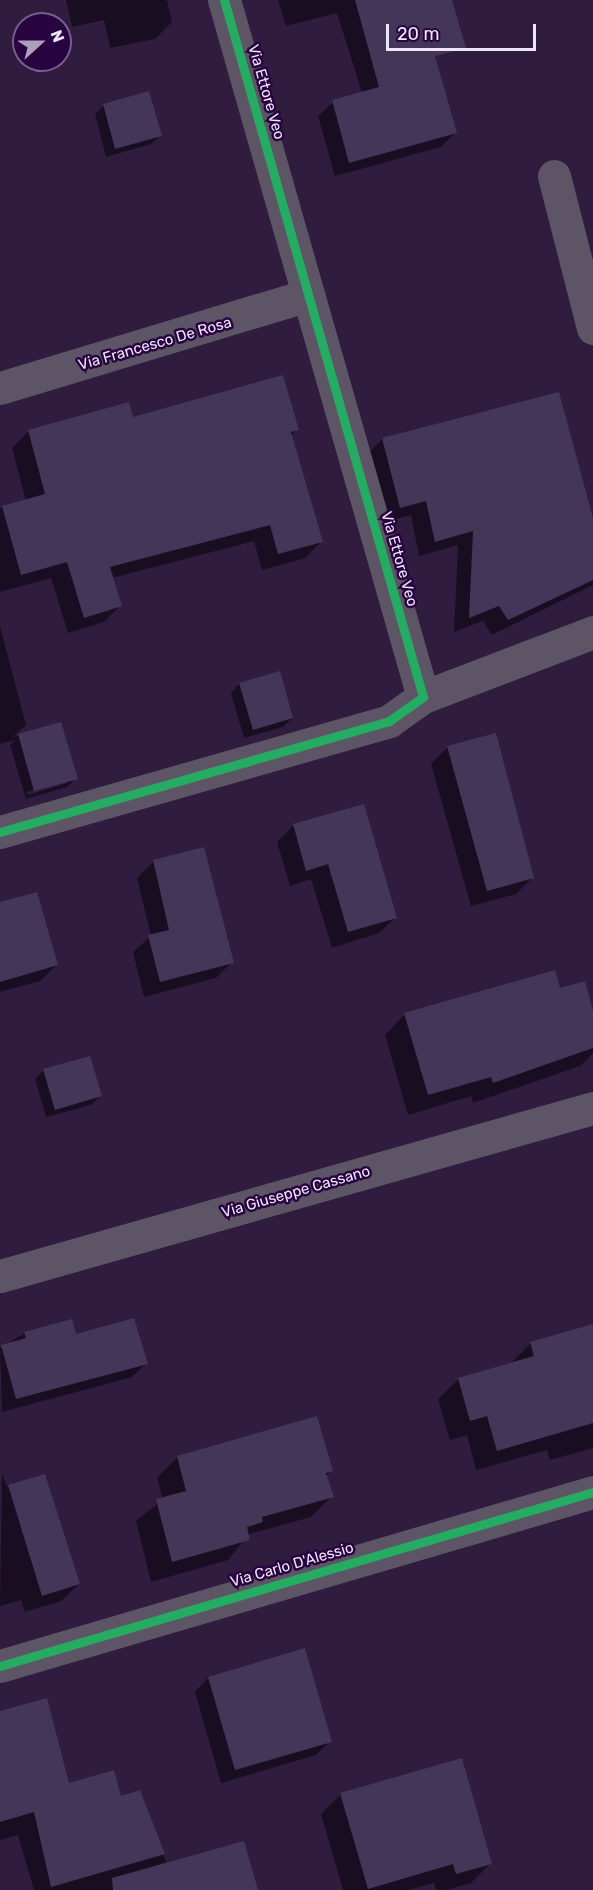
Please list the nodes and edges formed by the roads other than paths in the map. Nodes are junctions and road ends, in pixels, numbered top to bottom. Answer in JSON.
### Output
{"nodes":[{"id":1,"x":224,"y":0,"type":"edge"},
{"id":2,"x":554,"y":176,"type":"dead end"},
{"id":3,"x":308,"y":295,"type":"junction"},
{"id":4,"x":593,"y":328,"type":"edge"},
{"id":5,"x":0,"y":388,"type":"edge"},
{"id":6,"x":593,"y":632,"type":"edge"},
{"id":7,"x":423,"y":697,"type":"junction"},
{"id":8,"x":0,"y":832,"type":"edge"},
{"id":9,"x":593,"y":1108,"type":"edge"},
{"id":10,"x":0,"y":1276,"type":"edge"},
{"id":11,"x":593,"y":1492,"type":"edge"},
{"id":12,"x":0,"y":1666,"type":"edge"}],
"edges":[{"from":1,"to":3,"type":"street","name":"Via Ettore Veo"},
{"from":2,"to":4,"type":"street"},
{"from":3,"to":5,"type":"street","name":"Via Francesco De Rosa"},
{"from":3,"to":7,"type":"street","name":"Via Ettore Veo"},
{"from":6,"to":7,"type":"street"},
{"from":7,"to":8,"type":"street"},
{"from":9,"to":10,"type":"street","name":"Via Giuseppe Cassano"},
{"from":11,"to":12,"type":"street","name":"Via Carlo D'Alessio"}]}
